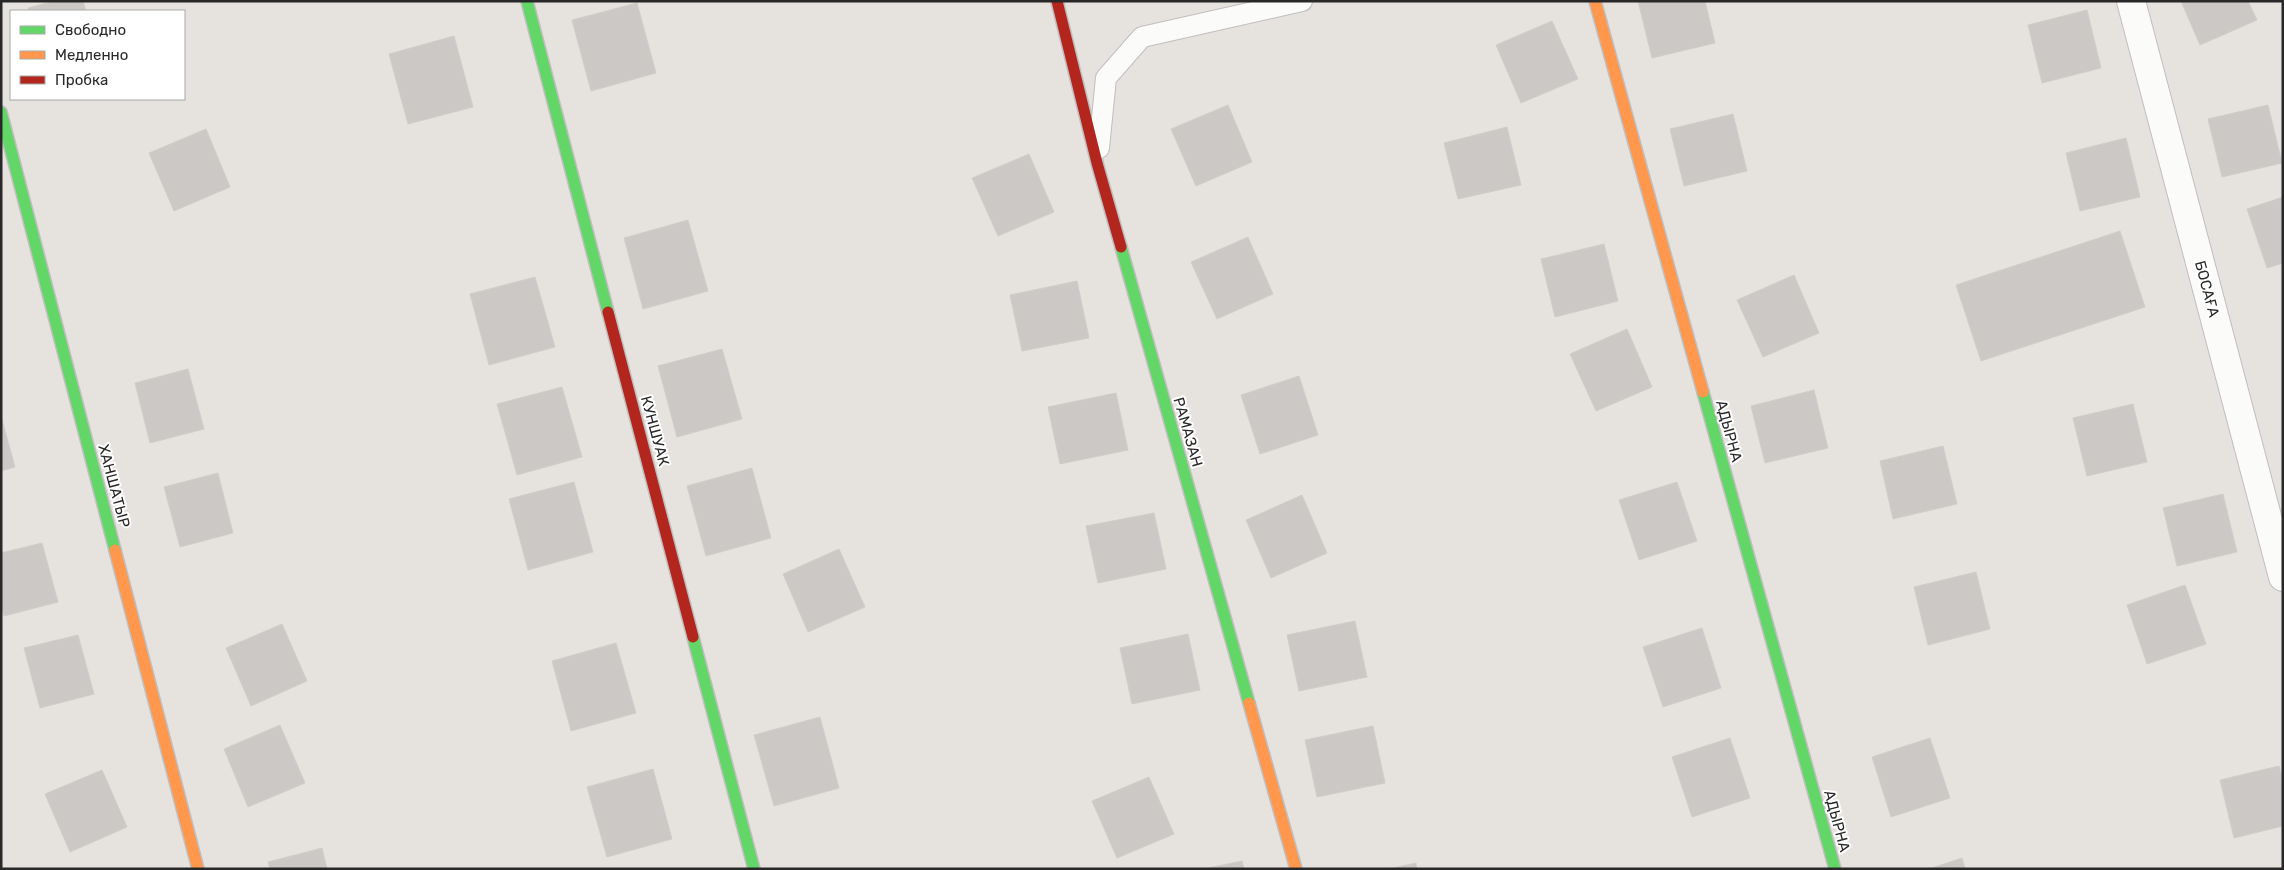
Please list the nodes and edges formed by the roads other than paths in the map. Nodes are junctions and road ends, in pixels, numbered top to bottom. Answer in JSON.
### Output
{"nodes":[{"id":1,"x":527,"y":1,"type":"edge"},
{"id":2,"x":1056,"y":1,"type":"edge"},
{"id":3,"x":1302,"y":1,"type":"edge"},
{"id":4,"x":1595,"y":1,"type":"edge"},
{"id":5,"x":2131,"y":1,"type":"edge"},
{"id":6,"x":1,"y":112,"type":"edge"},
{"id":7,"x":1097,"y":163,"type":"junction"},
{"id":8,"x":2283,"y":577,"type":"edge"},
{"id":9,"x":198,"y":869,"type":"edge"},
{"id":10,"x":754,"y":869,"type":"edge"},
{"id":11,"x":1296,"y":869,"type":"edge"},
{"id":12,"x":1835,"y":869,"type":"edge"}],
"edges":[{"from":1,"to":10,"type":"street","name":"КУНШУАК"},
{"from":2,"to":7,"type":"street","name":"РАМАЗАН"},
{"from":3,"to":7,"type":"lane"},
{"from":4,"to":12,"type":"street","name":"АДЫРНА"},
{"from":5,"to":8,"type":"street","name":"БОСАҒА"},
{"from":6,"to":9,"type":"street","name":"ХАНШАТЫР"},
{"from":7,"to":11,"type":"street","name":"РАМАЗАН"}]}
